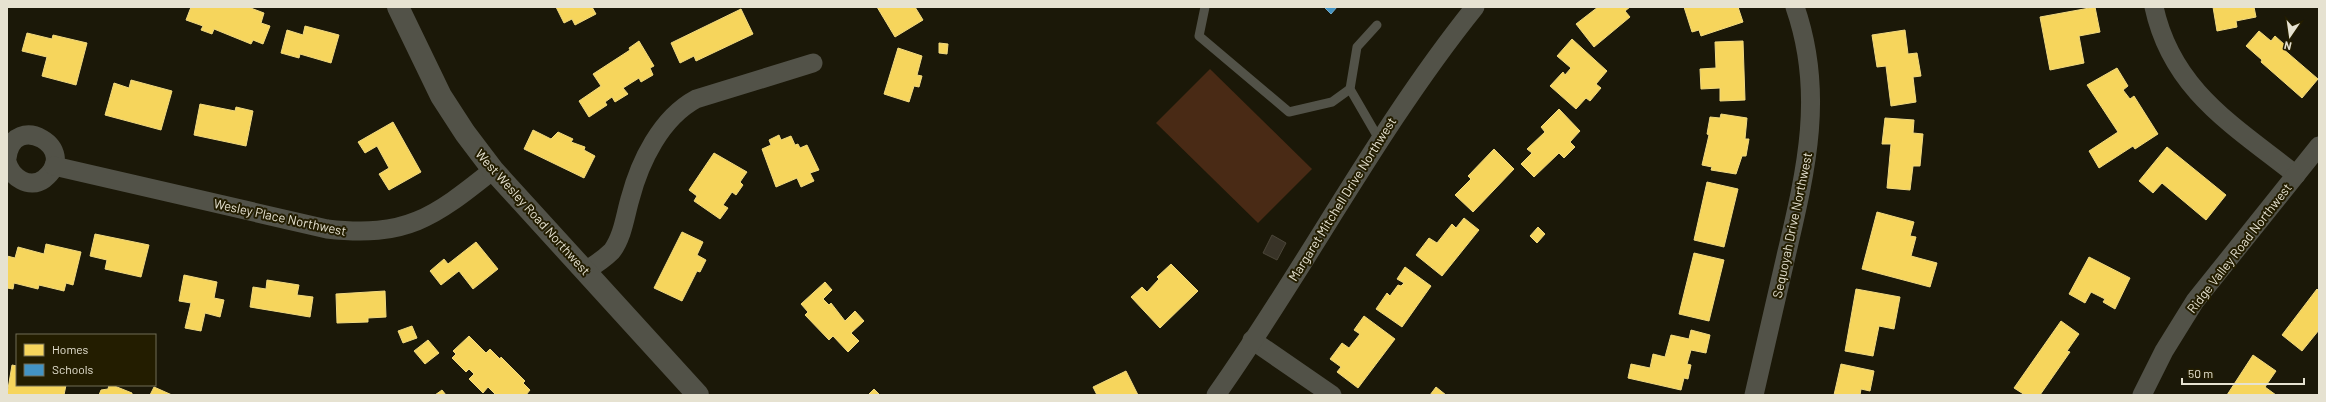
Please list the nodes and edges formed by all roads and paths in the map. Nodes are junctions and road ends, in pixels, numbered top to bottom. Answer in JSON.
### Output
{"nodes":[{"id":1,"x":398,"y":7,"type":"edge"},
{"id":2,"x":1205,"y":7,"type":"edge"},
{"id":3,"x":1475,"y":7,"type":"edge"},
{"id":4,"x":1795,"y":7,"type":"edge"},
{"id":5,"x":2154,"y":7,"type":"edge"},
{"id":6,"x":1377,"y":25,"type":"dead end"},
{"id":7,"x":813,"y":64,"type":"dead end"},
{"id":8,"x":1350,"y":89,"type":"junction"},
{"id":9,"x":1379,"y":139,"type":"junction"},
{"id":10,"x":2319,"y":146,"type":"edge"},
{"id":11,"x":7,"y":158,"type":"edge"},
{"id":12,"x":7,"y":162,"type":"edge"},
{"id":13,"x":54,"y":166,"type":"junction"},
{"id":14,"x":493,"y":170,"type":"junction"},
{"id":15,"x":2296,"y":174,"type":"junction"},
{"id":16,"x":585,"y":271,"type":"junction"},
{"id":17,"x":1252,"y":340,"type":"junction"},
{"id":18,"x":698,"y":395,"type":"edge"},
{"id":19,"x":1216,"y":395,"type":"edge"},
{"id":20,"x":1332,"y":395,"type":"edge"},
{"id":21,"x":1754,"y":395,"type":"edge"},
{"id":22,"x":2142,"y":395,"type":"edge"}],
"edges":[{"from":1,"to":14,"type":"street","name":"West Wesley Road Northwest"},
{"from":2,"to":8,"type":"lane"},
{"from":3,"to":9,"type":"street","name":"Margaret Mitchell Drive Northwest"},
{"from":4,"to":21,"type":"street","name":"Sequoyah Drive Northwest"},
{"from":5,"to":15,"type":"street"},
{"from":6,"to":8,"type":"lane"},
{"from":7,"to":16,"type":"street"},
{"from":8,"to":9,"type":"lane"},
{"from":9,"to":17,"type":"street","name":"Margaret Mitchell Drive Northwest"},
{"from":10,"to":15,"type":"street","name":"Ridge Valley Road Northwest"},
{"from":11,"to":13,"type":"street"},
{"from":12,"to":13,"type":"street"},
{"from":13,"to":14,"type":"street","name":"Wesley Place Northwest"},
{"from":14,"to":16,"type":"street","name":"West Wesley Road Northwest"},
{"from":15,"to":22,"type":"street","name":"Ridge Valley Road Northwest"},
{"from":16,"to":18,"type":"street","name":"West Wesley Road Northwest"},
{"from":17,"to":19,"type":"street","name":"Margaret Mitchell Drive Northwest"},
{"from":17,"to":20,"type":"street"}]}
